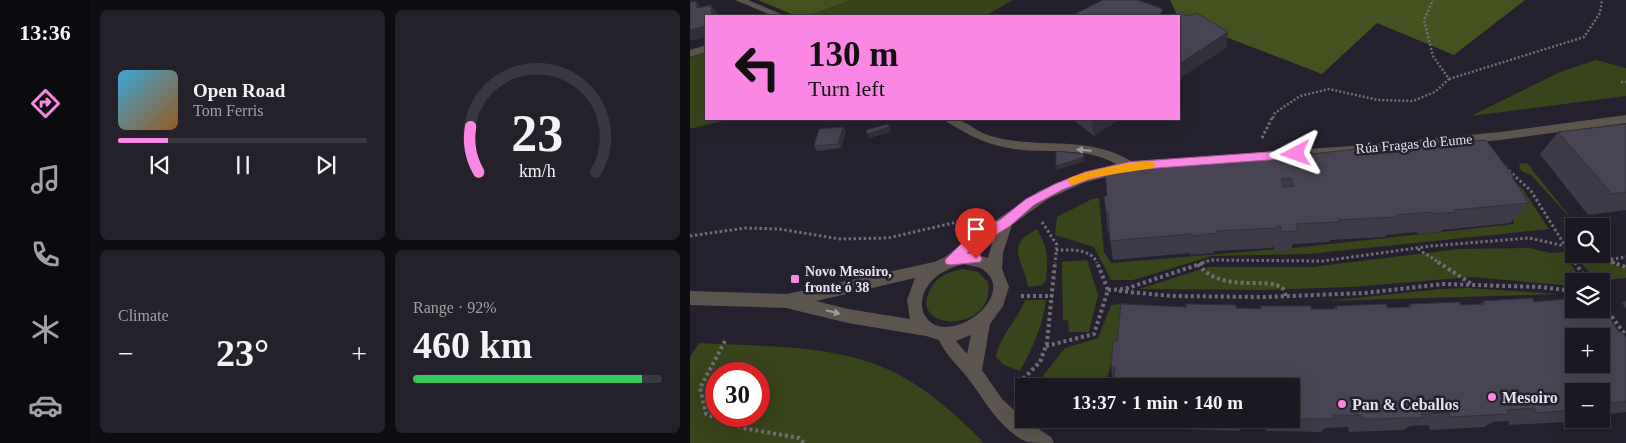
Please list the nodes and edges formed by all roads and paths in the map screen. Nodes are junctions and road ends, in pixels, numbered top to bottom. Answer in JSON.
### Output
{"nodes":[{"id":1,"x":740,"y":0,"type":"edge"},
{"id":2,"x":1433,"y":0,"type":"edge"},
{"id":3,"x":1602,"y":0,"type":"edge"},
{"id":4,"x":752,"y":4,"type":"junction"},
{"id":5,"x":746,"y":15,"type":"edge"},
{"id":6,"x":779,"y":15,"type":"edge"},
{"id":7,"x":705,"y":48,"type":"edge"},
{"id":8,"x":690,"y":54,"type":"edge"},
{"id":9,"x":1449,"y":79,"type":"junction"},
{"id":10,"x":1622,"y":82,"type":"dead end"},
{"id":11,"x":1626,"y":82,"type":"edge"},
{"id":12,"x":1626,"y":119,"type":"edge"},
{"id":13,"x":953,"y":120,"type":"edge"},
{"id":14,"x":1262,"y":138,"type":"dead end"},
{"id":15,"x":1498,"y":161,"type":"edge"},
{"id":16,"x":1129,"y":166,"type":"junction"},
{"id":17,"x":988,"y":216,"type":"dead end"},
{"id":18,"x":1006,"y":222,"type":"junction"},
{"id":19,"x":1042,"y":222,"type":"dead end"},
{"id":20,"x":690,"y":236,"type":"edge"},
{"id":21,"x":1564,"y":244,"type":"junction"},
{"id":22,"x":1417,"y":248,"type":"junction"},
{"id":23,"x":1056,"y":250,"type":"junction"},
{"id":24,"x":1626,"y":257,"type":"edge"},
{"id":25,"x":1610,"y":259,"type":"edge"},
{"id":26,"x":951,"y":260,"type":"junction"},
{"id":27,"x":1610,"y":261,"type":"edge"},
{"id":28,"x":1198,"y":264,"type":"junction"},
{"id":29,"x":936,"y":267,"type":"junction"},
{"id":30,"x":1626,"y":267,"type":"edge"},
{"id":31,"x":995,"y":270,"type":"junction"},
{"id":32,"x":1582,"y":273,"type":"edge"},
{"id":33,"x":1473,"y":285,"type":"junction"},
{"id":34,"x":1108,"y":290,"type":"junction"},
{"id":35,"x":1565,"y":291,"type":"edge"},
{"id":36,"x":1021,"y":296,"type":"dead end"},
{"id":37,"x":1053,"y":296,"type":"junction"},
{"id":38,"x":1286,"y":296,"type":"junction"},
{"id":39,"x":690,"y":298,"type":"edge"},
{"id":40,"x":786,"y":301,"type":"junction"},
{"id":41,"x":1610,"y":314,"type":"edge"},
{"id":42,"x":984,"y":321,"type":"junction"},
{"id":43,"x":926,"y":329,"type":"junction"},
{"id":44,"x":944,"y":334,"type":"junction"},
{"id":45,"x":1626,"y":336,"type":"edge"},
{"id":46,"x":725,"y":341,"type":"dead end"},
{"id":47,"x":1046,"y":346,"type":"junction"},
{"id":48,"x":973,"y":372,"type":"junction"},
{"id":49,"x":1024,"y":378,"type":"edge"},
{"id":50,"x":804,"y":443,"type":"edge"},
{"id":51,"x":1045,"y":443,"type":"edge"}],
"edges":[{"from":1,"to":4,"type":"street"},
{"from":2,"to":9,"type":"path"},
{"from":3,"to":9,"type":"path"},
{"from":4,"to":5,"type":"street"},
{"from":4,"to":6,"type":"street"},
{"from":7,"to":8,"type":"street"},
{"from":9,"to":14,"type":"path"},
{"from":10,"to":11,"type":"path"},
{"from":12,"to":16,"type":"street","name":"Rúa Fragas do Eume"},
{"from":16,"to":13,"type":"street","one_way":true},
{"from":15,"to":21,"type":"path"},
{"from":16,"to":18,"type":"street","name":"Rúa Fragas do Eume"},
{"from":17,"to":20,"type":"path"},
{"from":18,"to":26,"type":"street","name":"Rúa Fragas do Eume"},
{"from":18,"to":31,"type":"street"},
{"from":19,"to":23,"type":"path"},
{"from":21,"to":22,"type":"path"},
{"from":21,"to":32,"type":"path"},
{"from":22,"to":28,"type":"path"},
{"from":22,"to":33,"type":"path"},
{"from":23,"to":34,"type":"path"},
{"from":23,"to":37,"type":"path"},
{"from":24,"to":25,"type":"path"},
{"from":26,"to":29,"type":"street"},
{"from":26,"to":31,"type":"street"},
{"from":27,"to":30,"type":"path"},
{"from":28,"to":34,"type":"path"},
{"from":28,"to":38,"type":"path"},
{"from":29,"to":40,"type":"street"},
{"from":29,"to":43,"type":"street"},
{"from":31,"to":42,"type":"street"},
{"from":33,"to":35,"type":"path"},
{"from":33,"to":38,"type":"path"},
{"from":34,"to":38,"type":"path"},
{"from":34,"to":47,"type":"path"},
{"from":36,"to":37,"type":"path"},
{"from":37,"to":47,"type":"path"},
{"from":39,"to":40,"type":"street"},
{"from":40,"to":43,"type":"street","one_way":true},
{"from":41,"to":45,"type":"path"},
{"from":42,"to":44,"type":"street"},
{"from":42,"to":48,"type":"street"},
{"from":43,"to":44,"type":"street"},
{"from":44,"to":48,"type":"street"},
{"from":46,"to":50,"type":"path"},
{"from":47,"to":49,"type":"path"},
{"from":48,"to":51,"type":"street"}]}
